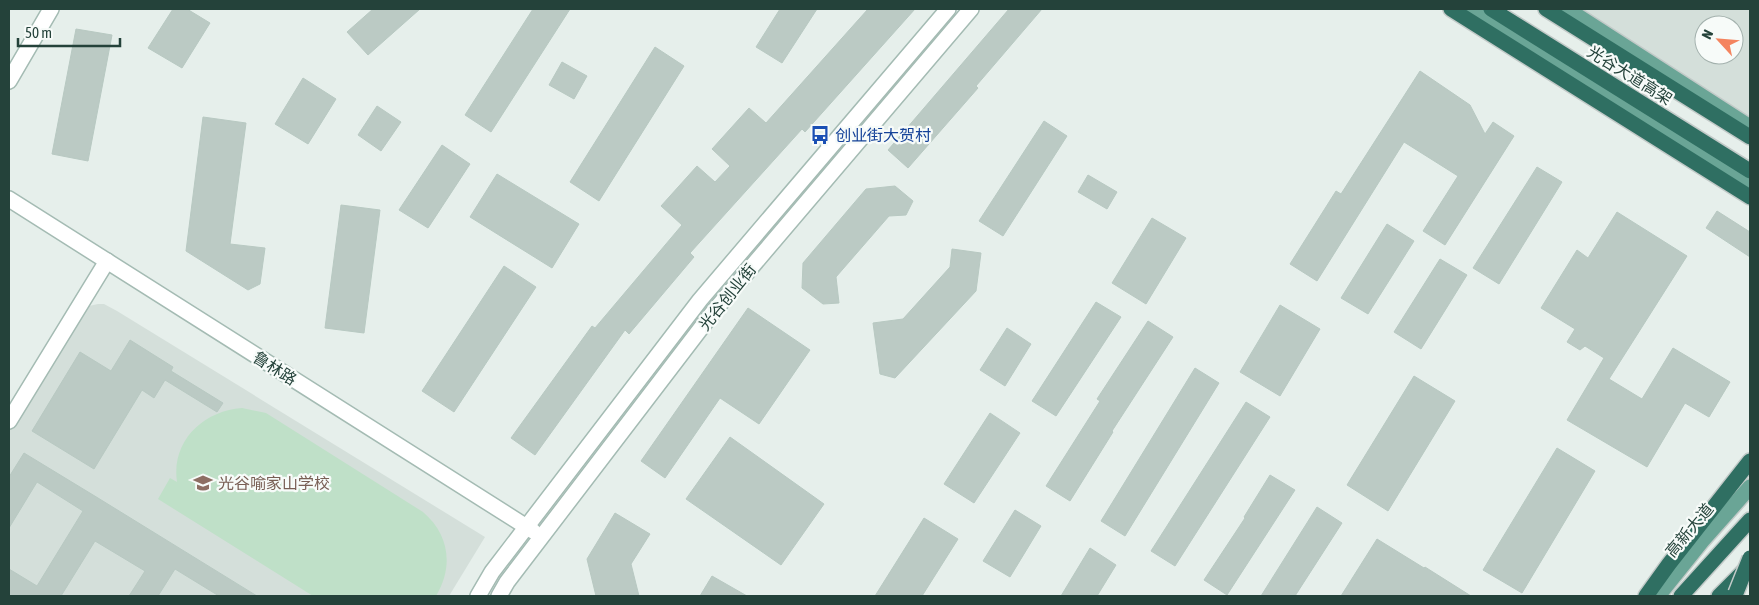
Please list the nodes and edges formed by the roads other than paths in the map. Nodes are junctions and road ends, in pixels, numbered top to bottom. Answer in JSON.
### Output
{"nodes":[{"id":1,"x":52,"y":9,"type":"edge"},
{"id":2,"x":948,"y":9,"type":"edge"},
{"id":3,"x":971,"y":9,"type":"edge"},
{"id":4,"x":1451,"y":9,"type":"edge"},
{"id":5,"x":1474,"y":9,"type":"edge"},
{"id":6,"x":1491,"y":9,"type":"edge"},
{"id":7,"x":1546,"y":9,"type":"edge"},
{"id":8,"x":1567,"y":9,"type":"edge"},
{"id":9,"x":9,"y":81,"type":"edge"},
{"id":10,"x":1708,"y":110,"type":"junction"},
{"id":11,"x":1750,"y":128,"type":"edge"},
{"id":12,"x":1750,"y":137,"type":"edge"},
{"id":13,"x":1750,"y":171,"type":"edge"},
{"id":14,"x":1750,"y":185,"type":"edge"},
{"id":15,"x":1750,"y":197,"type":"edge"},
{"id":16,"x":9,"y":199,"type":"edge"},
{"id":17,"x":107,"y":261,"type":"junction"},
{"id":18,"x":9,"y":422,"type":"edge"},
{"id":19,"x":1750,"y":461,"type":"edge"},
{"id":20,"x":1750,"y":487,"type":"edge"},
{"id":21,"x":1750,"y":520,"type":"edge"},
{"id":22,"x":526,"y":527,"type":"junction"},
{"id":23,"x":542,"y":537,"type":"junction"},
{"id":24,"x":1750,"y":558,"type":"edge"},
{"id":25,"x":1750,"y":565,"type":"edge"},
{"id":26,"x":1750,"y":575,"type":"edge"},
{"id":27,"x":478,"y":596,"type":"edge"},
{"id":28,"x":499,"y":596,"type":"edge"},
{"id":29,"x":1646,"y":596,"type":"edge"},
{"id":30,"x":1658,"y":596,"type":"edge"},
{"id":31,"x":1680,"y":596,"type":"edge"},
{"id":32,"x":1719,"y":596,"type":"edge"},
{"id":33,"x":1728,"y":596,"type":"edge"},
{"id":34,"x":1735,"y":596,"type":"edge"}],
"edges":[{"from":1,"to":9,"type":"main road"},
{"from":2,"to":22,"type":"main road","name":"光谷创业街"},
{"from":3,"to":23,"type":"main road","name":"光谷创业街"},
{"from":4,"to":15,"type":"highway"},
{"from":5,"to":14,"type":"main road"},
{"from":6,"to":13,"type":"highway","name":"光谷大道高架"},
{"from":7,"to":10,"type":"highway","name":"光谷大道高架"},
{"from":8,"to":11,"type":"main road"},
{"from":10,"to":11,"type":"highway"},
{"from":10,"to":12,"type":"highway","name":"光谷大道高架"},
{"from":16,"to":17,"type":"main road","name":"鲁林路"},
{"from":17,"to":18,"type":"main road"},
{"from":17,"to":22,"type":"main road","name":"鲁林路"},
{"from":19,"to":29,"type":"highway"},
{"from":20,"to":30,"type":"main road","name":"高新大道"},
{"from":21,"to":31,"type":"highway"},
{"from":22,"to":23,"type":"main road","name":"鲁林路"},
{"from":22,"to":27,"type":"main road","name":"光谷创业街"},
{"from":23,"to":28,"type":"main road","name":"光谷创业街"},
{"from":24,"to":34,"type":"highway","bridge":true},
{"from":25,"to":32,"type":"highway","bridge":true},
{"from":26,"to":33,"type":"main road"}]}
